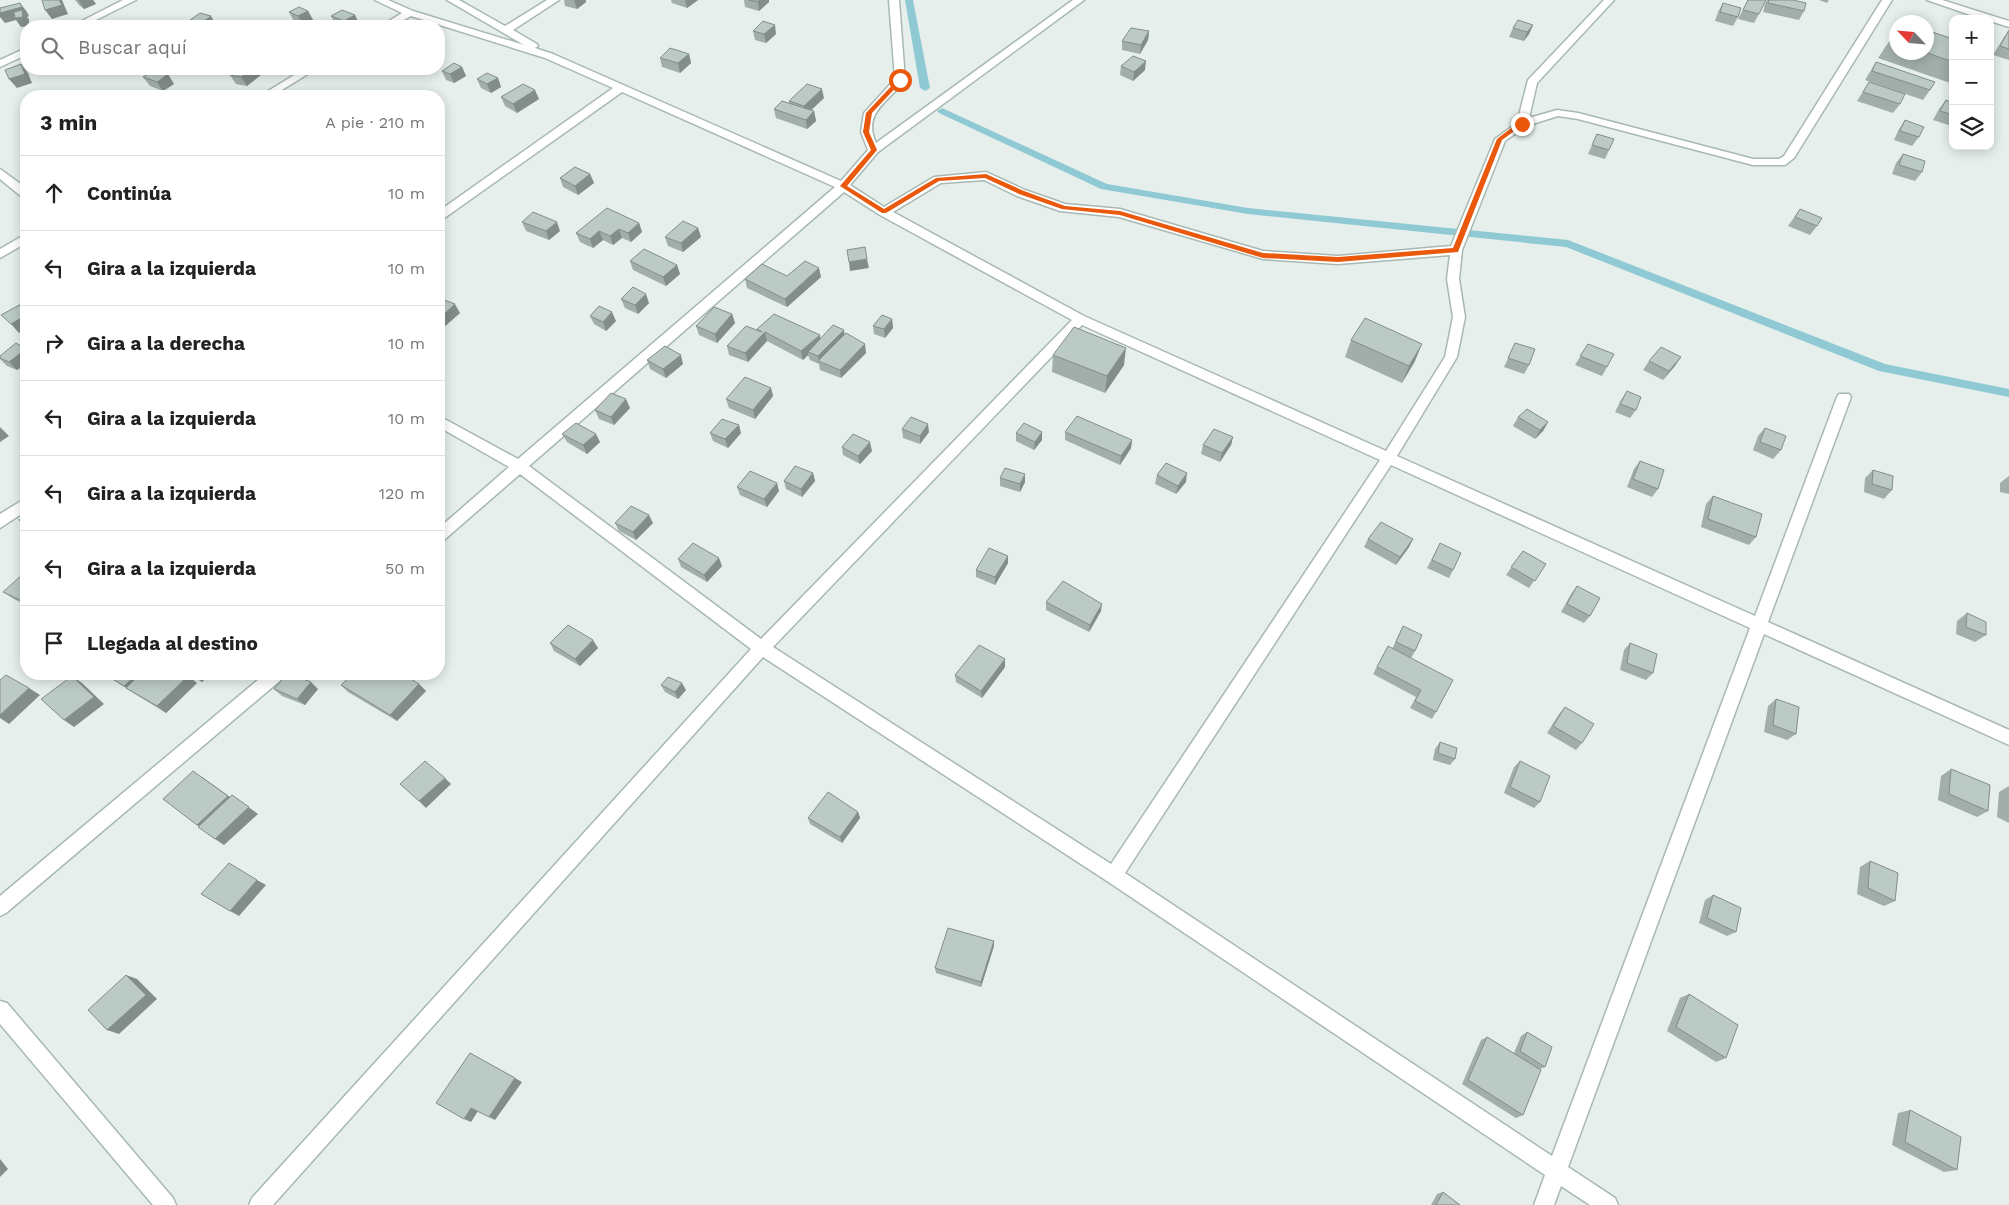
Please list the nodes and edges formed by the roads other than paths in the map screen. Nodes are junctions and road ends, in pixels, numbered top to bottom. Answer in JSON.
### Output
{"nodes":[{"id":1,"x":131,"y":0,"type":"edge"},
{"id":2,"x":380,"y":0,"type":"edge"},
{"id":3,"x":452,"y":0,"type":"edge"},
{"id":4,"x":554,"y":0,"type":"edge"},
{"id":5,"x":894,"y":0,"type":"edge"},
{"id":6,"x":1079,"y":0,"type":"edge"},
{"id":7,"x":1609,"y":0,"type":"edge"},
{"id":8,"x":1886,"y":0,"type":"edge"},
{"id":9,"x":1932,"y":0,"type":"edge"},
{"id":10,"x":410,"y":13,"type":"junction"},
{"id":11,"x":89,"y":20,"type":"edge"},
{"id":12,"x":397,"y":20,"type":"edge"},
{"id":13,"x":433,"y":20,"type":"edge"},
{"id":14,"x":445,"y":24,"type":"edge"},
{"id":15,"x":2009,"y":24,"type":"edge"},
{"id":16,"x":506,"y":30,"type":"junction"},
{"id":17,"x":20,"y":54,"type":"edge"},
{"id":18,"x":549,"y":56,"type":"junction"},
{"id":19,"x":0,"y":64,"type":"edge"},
{"id":20,"x":301,"y":75,"type":"edge"},
{"id":21,"x":619,"y":89,"type":"junction"},
{"id":22,"x":274,"y":90,"type":"edge"},
{"id":23,"x":1522,"y":124,"type":"junction"},
{"id":24,"x":874,"y":150,"type":"junction"},
{"id":25,"x":0,"y":173,"type":"edge"},
{"id":26,"x":843,"y":186,"type":"junction"},
{"id":27,"x":20,"y":189,"type":"edge"},
{"id":28,"x":445,"y":212,"type":"edge"},
{"id":29,"x":884,"y":212,"type":"junction"},
{"id":30,"x":20,"y":242,"type":"edge"},
{"id":31,"x":1457,"y":246,"type":"junction"},
{"id":32,"x":0,"y":254,"type":"edge"},
{"id":33,"x":1080,"y":319,"type":"junction"},
{"id":34,"x":1844,"y":397,"type":"dead end"},
{"id":35,"x":445,"y":424,"type":"edge"},
{"id":36,"x":1389,"y":457,"type":"junction"},
{"id":37,"x":520,"y":468,"type":"junction"},
{"id":38,"x":20,"y":508,"type":"edge"},
{"id":39,"x":0,"y":522,"type":"edge"},
{"id":40,"x":445,"y":531,"type":"edge"},
{"id":41,"x":1759,"y":625,"type":"junction"},
{"id":42,"x":762,"y":648,"type":"junction"},
{"id":43,"x":269,"y":680,"type":"edge"},
{"id":44,"x":2009,"y":738,"type":"edge"},
{"id":45,"x":1113,"y":875,"type":"junction"},
{"id":46,"x":0,"y":907,"type":"edge"},
{"id":47,"x":0,"y":1010,"type":"edge"},
{"id":48,"x":1556,"y":1172,"type":"junction"},
{"id":49,"x":166,"y":1205,"type":"edge"},
{"id":50,"x":259,"y":1205,"type":"edge"},
{"id":51,"x":1544,"y":1205,"type":"edge"},
{"id":52,"x":1608,"y":1205,"type":"edge"}],
"edges":[{"from":1,"to":11,"type":"street"},
{"from":2,"to":10,"type":"street"},
{"from":3,"to":16,"type":"street"},
{"from":4,"to":16,"type":"street"},
{"from":5,"to":24,"type":"street"},
{"from":6,"to":24,"type":"street"},
{"from":7,"to":23,"type":"street"},
{"from":8,"to":23,"type":"street"},
{"from":9,"to":15,"type":"street"},
{"from":10,"to":12,"type":"street"},
{"from":10,"to":13,"type":"street"},
{"from":14,"to":18,"type":"street"},
{"from":16,"to":18,"type":"street"},
{"from":17,"to":19,"type":"street"},
{"from":18,"to":21,"type":"street"},
{"from":20,"to":22,"type":"street"},
{"from":21,"to":26,"type":"street"},
{"from":21,"to":28,"type":"street"},
{"from":23,"to":31,"type":"street"},
{"from":24,"to":26,"type":"street"},
{"from":25,"to":27,"type":"street"},
{"from":26,"to":29,"type":"street"},
{"from":26,"to":37,"type":"street"},
{"from":29,"to":31,"type":"street"},
{"from":29,"to":33,"type":"street"},
{"from":30,"to":32,"type":"street"},
{"from":31,"to":36,"type":"street"},
{"from":33,"to":36,"type":"street"},
{"from":33,"to":42,"type":"street"},
{"from":34,"to":41,"type":"street"},
{"from":35,"to":37,"type":"street"},
{"from":36,"to":41,"type":"street"},
{"from":36,"to":45,"type":"street"},
{"from":37,"to":40,"type":"street"},
{"from":37,"to":42,"type":"street"},
{"from":38,"to":39,"type":"street"},
{"from":41,"to":44,"type":"street"},
{"from":41,"to":48,"type":"street"},
{"from":42,"to":45,"type":"street"},
{"from":42,"to":50,"type":"street"},
{"from":43,"to":46,"type":"street"},
{"from":45,"to":48,"type":"street"},
{"from":47,"to":49,"type":"street"},
{"from":48,"to":51,"type":"street"},
{"from":48,"to":52,"type":"street"}]}
